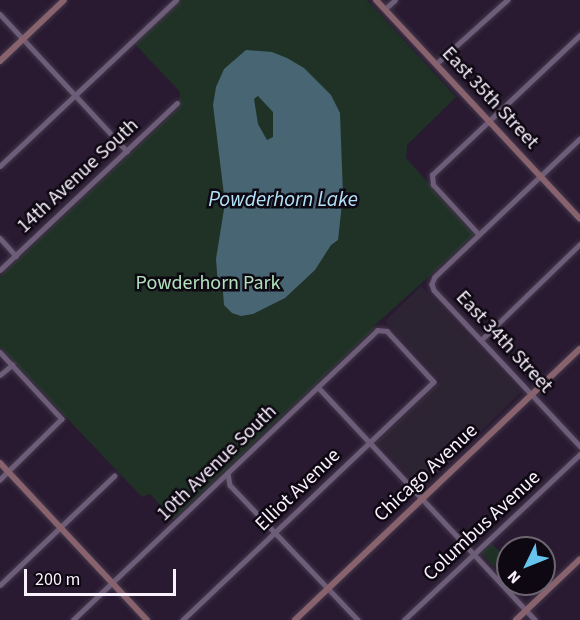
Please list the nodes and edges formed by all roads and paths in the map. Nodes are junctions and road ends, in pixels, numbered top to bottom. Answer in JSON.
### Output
{"nodes":[{"id":1,"x":64,"y":0,"type":"edge"},
{"id":2,"x":176,"y":0,"type":"edge"},
{"id":3,"x":376,"y":0,"type":"edge"},
{"id":4,"x":395,"y":0,"type":"edge"},
{"id":5,"x":507,"y":0,"type":"edge"},
{"id":6,"x":169,"y":2,"type":"edge"},
{"id":7,"x":385,"y":9,"type":"junction"},
{"id":8,"x":0,"y":14,"type":"edge"},
{"id":9,"x":580,"y":35,"type":"edge"},
{"id":10,"x":23,"y":39,"type":"junction"},
{"id":11,"x":0,"y":61,"type":"edge"},
{"id":12,"x":436,"y":64,"type":"junction"},
{"id":13,"x":75,"y":94,"type":"junction"},
{"id":14,"x":177,"y":103,"type":"dead end"},
{"id":15,"x":489,"y":121,"type":"junction"},
{"id":16,"x":580,"y":139,"type":"edge"},
{"id":17,"x":127,"y":151,"type":"junction"},
{"id":18,"x":0,"y":166,"type":"edge"},
{"id":19,"x":540,"y":177,"type":"junction"},
{"id":20,"x":580,"y":219,"type":"edge"},
{"id":21,"x":479,"y":235,"type":"junction"},
{"id":22,"x":0,"y":238,"type":"edge"},
{"id":23,"x":580,"y":244,"type":"edge"},
{"id":24,"x":16,"y":256,"type":"junction"},
{"id":25,"x":0,"y":270,"type":"edge"},
{"id":26,"x":382,"y":329,"type":"joint"},
{"id":27,"x":481,"y":340,"type":"junction"},
{"id":28,"x":580,"y":349,"type":"edge"},
{"id":29,"x":0,"y":352,"type":"edge"},
{"id":30,"x":12,"y":365,"type":"junction"},
{"id":31,"x":0,"y":375,"type":"edge"},
{"id":32,"x":318,"y":387,"type":"junction"},
{"id":33,"x":532,"y":395,"type":"junction"},
{"id":34,"x":371,"y":442,"type":"junction"},
{"id":35,"x":580,"y":446,"type":"edge"},
{"id":36,"x":580,"y":454,"type":"edge"},
{"id":37,"x":0,"y":463,"type":"edge"},
{"id":38,"x":8,"y":471,"type":"junction"},
{"id":39,"x":228,"y":473,"type":"junction"},
{"id":40,"x":114,"y":476,"type":"dead end"},
{"id":41,"x":0,"y":480,"type":"edge"},
{"id":42,"x":230,"y":485,"type":"junction"},
{"id":43,"x":215,"y":486,"type":"junction"},
{"id":44,"x":423,"y":498,"type":"junction"},
{"id":45,"x":61,"y":528,"type":"junction"},
{"id":46,"x":275,"y":533,"type":"junction"},
{"id":47,"x":474,"y":554,"type":"junction"},
{"id":48,"x":580,"y":559,"type":"edge"},
{"id":49,"x":112,"y":583,"type":"junction"},
{"id":50,"x":0,"y":585,"type":"edge"},
{"id":51,"x":328,"y":589,"type":"junction"},
{"id":52,"x":526,"y":610,"type":"junction"},
{"id":53,"x":73,"y":620,"type":"edge"},
{"id":54,"x":147,"y":620,"type":"edge"},
{"id":55,"x":183,"y":620,"type":"edge"},
{"id":56,"x":295,"y":620,"type":"edge"},
{"id":57,"x":357,"y":620,"type":"edge"},
{"id":58,"x":405,"y":620,"type":"edge"},
{"id":59,"x":516,"y":620,"type":"edge"},
{"id":60,"x":535,"y":620,"type":"edge"}],
"edges":[{"from":1,"to":10,"type":"street"},
{"from":2,"to":6,"type":"street"},
{"from":3,"to":7,"type":"street","name":"East 35th Street"},
{"from":4,"to":7,"type":"street"},
{"from":5,"to":12,"type":"street"},
{"from":6,"to":13,"type":"street"},
{"from":7,"to":12,"type":"street","name":"East 35th Street"},
{"from":8,"to":10,"type":"street"},
{"from":9,"to":15,"type":"street"},
{"from":10,"to":11,"type":"street"},
{"from":10,"to":13,"type":"street"},
{"from":12,"to":15,"type":"street","name":"East 35th Street"},
{"from":13,"to":17,"type":"street"},
{"from":13,"to":18,"type":"street"},
{"from":14,"to":17,"type":"street","name":"14th Avenue South"},
{"from":15,"to":19,"type":"street","name":"East 35th Street"},
{"from":15,"to":21,"type":"street"},
{"from":16,"to":19,"type":"street"},
{"from":17,"to":24,"type":"street","name":"14th Avenue South"},
{"from":19,"to":20,"type":"street","name":"East 35th Street"},
{"from":19,"to":21,"type":"street"},
{"from":21,"to":27,"type":"street","name":"East 34th Street"},
{"from":22,"to":24,"type":"street"},
{"from":23,"to":27,"type":"street"},
{"from":24,"to":25,"type":"street","name":"14th Avenue South"},
{"from":26,"to":32,"type":"street","name":"10th Avenue South"},
{"from":26,"to":34,"type":"street","name":"Elliot Avenue"},
{"from":27,"to":33,"type":"street","name":"East 34th Street"},
{"from":28,"to":33,"type":"street","name":"Chicago Avenue"},
{"from":29,"to":30,"type":"street"},
{"from":30,"to":31,"type":"street"},
{"from":30,"to":38,"type":"street"},
{"from":32,"to":34,"type":"street"},
{"from":32,"to":39,"type":"street","name":"10th Avenue South"},
{"from":33,"to":35,"type":"street","name":"East 34th Street"},
{"from":33,"to":44,"type":"street","name":"Chicago Avenue"},
{"from":34,"to":44,"type":"street"},
{"from":34,"to":46,"type":"street","name":"Elliot Avenue"},
{"from":36,"to":47,"type":"street","name":"Columbus Avenue"},
{"from":37,"to":38,"type":"street"},
{"from":38,"to":41,"type":"street"},
{"from":38,"to":45,"type":"street"},
{"from":39,"to":42,"type":"street"},
{"from":39,"to":43,"type":"street","name":"10th Avenue South"},
{"from":40,"to":45,"type":"street"},
{"from":42,"to":43,"type":"street"},
{"from":42,"to":46,"type":"street"},
{"from":43,"to":49,"type":"street","name":"10th Avenue South"},
{"from":44,"to":47,"type":"street"},
{"from":44,"to":51,"type":"street","name":"Chicago Avenue"},
{"from":45,"to":49,"type":"street"},
{"from":45,"to":50,"type":"street"},
{"from":46,"to":51,"type":"street"},
{"from":46,"to":55,"type":"street","name":"Elliot Avenue"},
{"from":47,"to":52,"type":"street"},
{"from":47,"to":58,"type":"street","name":"Columbus Avenue"},
{"from":48,"to":52,"type":"street"},
{"from":49,"to":53,"type":"street","name":"10th Avenue South"},
{"from":49,"to":54,"type":"street"},
{"from":51,"to":56,"type":"street","name":"Chicago Avenue"},
{"from":51,"to":57,"type":"street"},
{"from":52,"to":59,"type":"street"},
{"from":52,"to":60,"type":"street"}]}
